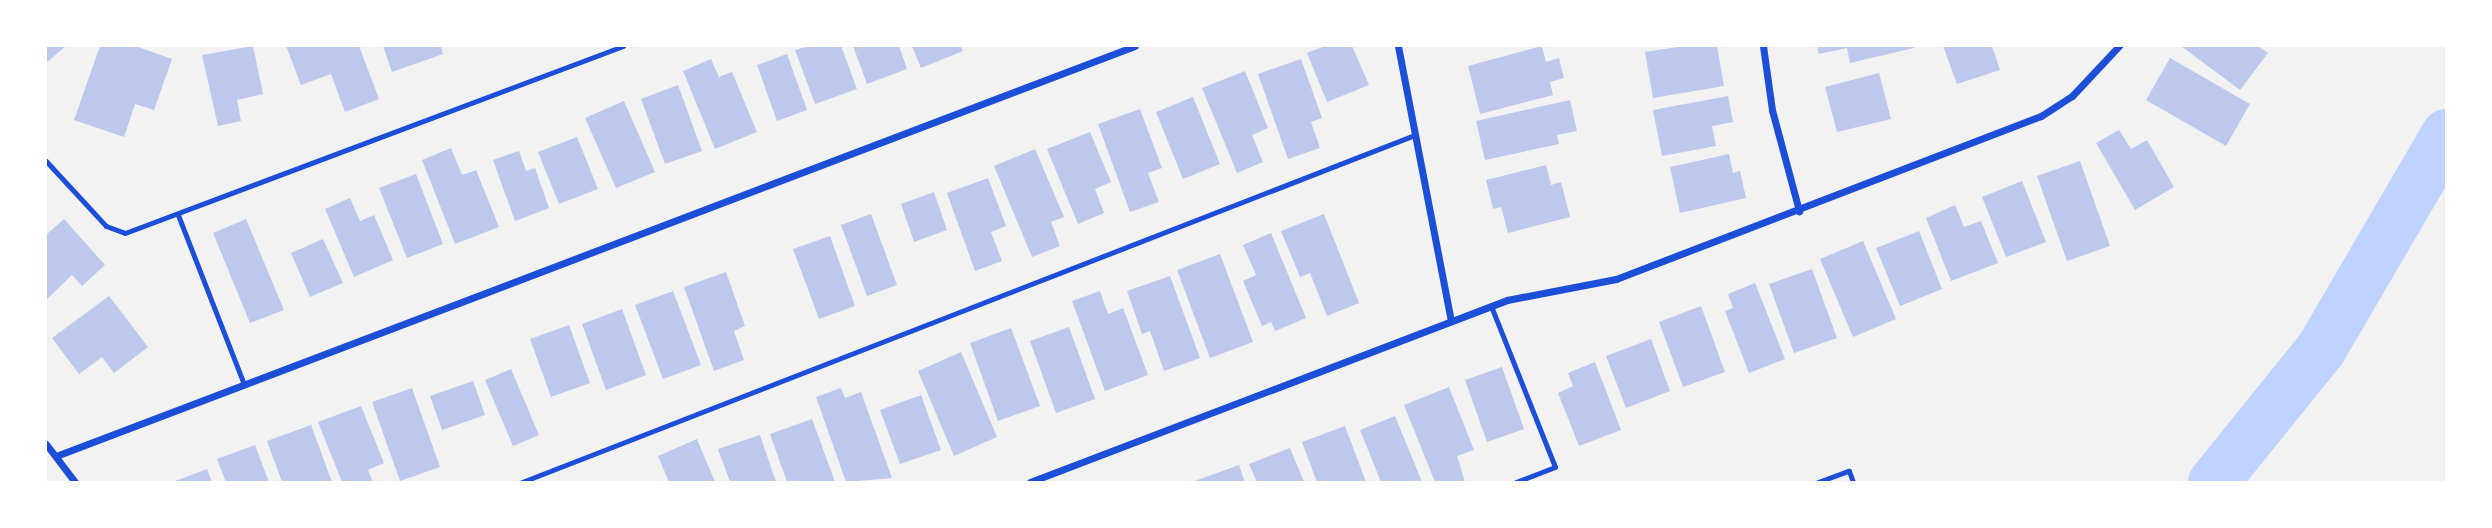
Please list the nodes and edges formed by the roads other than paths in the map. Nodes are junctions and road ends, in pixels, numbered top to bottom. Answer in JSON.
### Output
{"nodes":[{"id":1,"x":623,"y":46,"type":"edge"},
{"id":2,"x":1135,"y":46,"type":"edge"},
{"id":3,"x":1398,"y":46,"type":"edge"},
{"id":4,"x":1762,"y":46,"type":"edge"},
{"id":5,"x":2119,"y":46,"type":"edge"},
{"id":6,"x":1415,"y":135,"type":"junction"},
{"id":7,"x":46,"y":161,"type":"edge"},
{"id":8,"x":1799,"y":211,"type":"junction"},
{"id":9,"x":178,"y":215,"type":"junction"},
{"id":10,"x":1491,"y":306,"type":"junction"},
{"id":11,"x":1451,"y":321,"type":"junction"},
{"id":12,"x":244,"y":384,"type":"junction"},
{"id":13,"x":46,"y":444,"type":"edge"},
{"id":14,"x":56,"y":456,"type":"junction"},
{"id":15,"x":75,"y":482,"type":"edge"},
{"id":16,"x":522,"y":482,"type":"edge"},
{"id":17,"x":1030,"y":482,"type":"edge"},
{"id":18,"x":1516,"y":482,"type":"edge"},
{"id":19,"x":1818,"y":482,"type":"edge"},
{"id":20,"x":1853,"y":482,"type":"edge"}],
"edges":[{"from":1,"to":9,"type":"lane"},
{"from":2,"to":12,"type":"street"},
{"from":3,"to":6,"type":"street"},
{"from":4,"to":8,"type":"street"},
{"from":5,"to":8,"type":"street"},
{"from":6,"to":11,"type":"street"},
{"from":6,"to":16,"type":"lane"},
{"from":7,"to":9,"type":"lane"},
{"from":8,"to":10,"type":"street"},
{"from":9,"to":12,"type":"lane"},
{"from":10,"to":11,"type":"street"},
{"from":10,"to":18,"type":"lane"},
{"from":11,"to":17,"type":"street"},
{"from":12,"to":14,"type":"street"},
{"from":13,"to":14,"type":"street"},
{"from":14,"to":15,"type":"street"},
{"from":19,"to":20,"type":"lane"}]}
